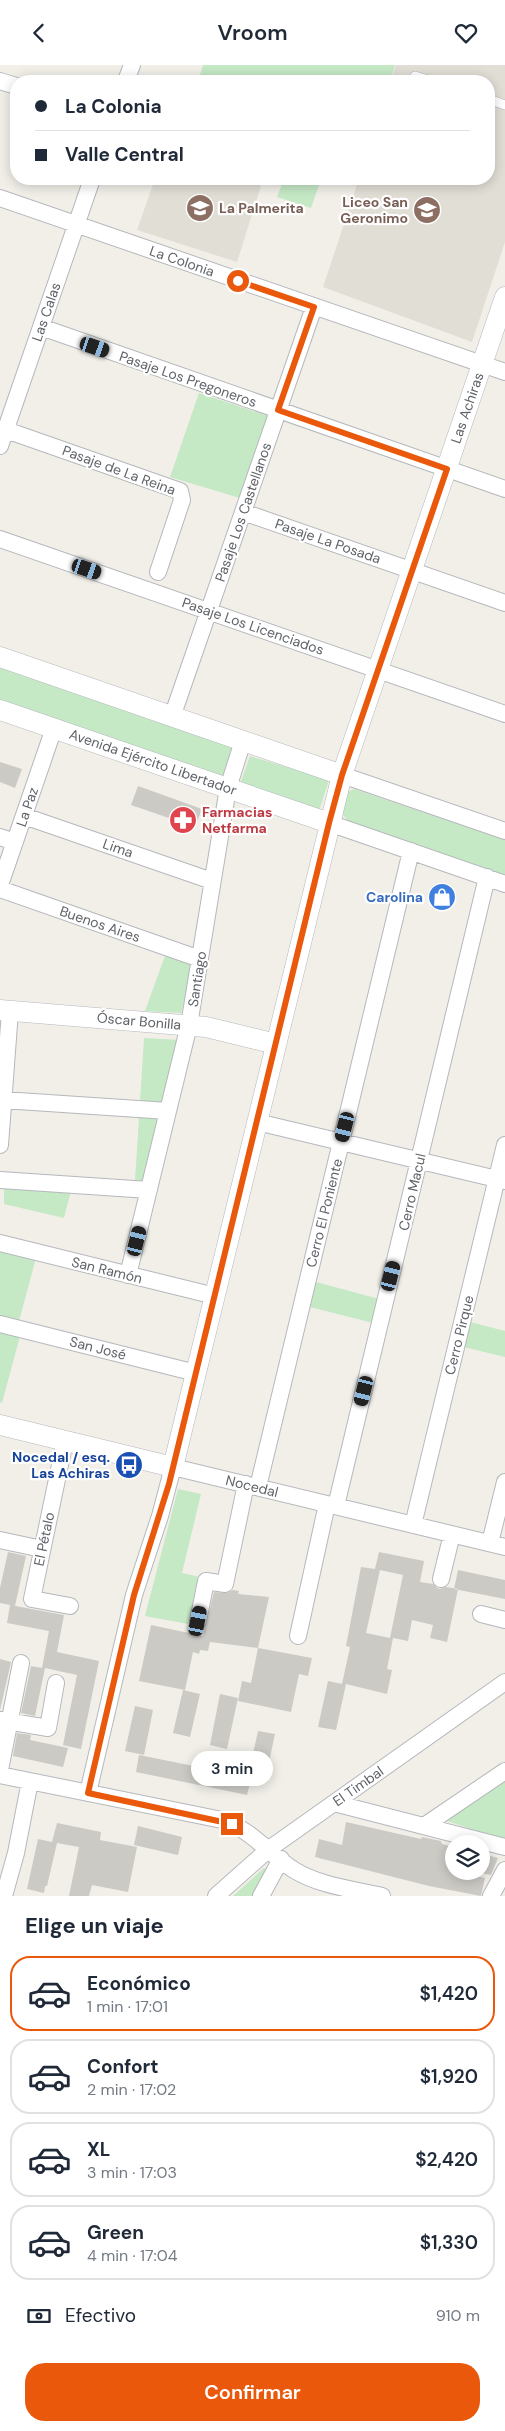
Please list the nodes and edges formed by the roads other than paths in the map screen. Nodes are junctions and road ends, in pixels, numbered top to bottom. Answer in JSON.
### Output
{"nodes":[{"id":1,"x":90,"y":185,"type":"edge"},
{"id":2,"x":0,"y":198,"type":"edge"},
{"id":3,"x":76,"y":225,"type":"junction"},
{"id":4,"x":505,"y":297,"type":"edge"},
{"id":5,"x":314,"y":307,"type":"junction"},
{"id":6,"x":41,"y":327,"type":"junction"},
{"id":7,"x":482,"y":365,"type":"junction"},
{"id":8,"x":505,"y":372,"type":"edge"},
{"id":9,"x":278,"y":410,"type":"junction"},
{"id":10,"x":6,"y":430,"type":"junction"},
{"id":11,"x":0,"y":446,"type":"edge"},
{"id":12,"x":447,"y":469,"type":"junction"},
{"id":13,"x":505,"y":489,"type":"edge"},
{"id":14,"x":243,"y":512,"type":"junction"},
{"id":15,"x":0,"y":539,"type":"edge"},
{"id":16,"x":412,"y":569,"type":"junction"},
{"id":17,"x":158,"y":572,"type":"dead end"},
{"id":18,"x":505,"y":603,"type":"edge"},
{"id":19,"x":209,"y":611,"type":"junction"},
{"id":20,"x":0,"y":657,"type":"edge"},
{"id":21,"x":378,"y":670,"type":"junction"},
{"id":22,"x":0,"y":710,"type":"edge"},
{"id":23,"x":505,"y":714,"type":"edge"},
{"id":24,"x":172,"y":717,"type":"junction"},
{"id":25,"x":54,"y":728,"type":"junction"},
{"id":26,"x":243,"y":741,"type":"junction"},
{"id":27,"x":342,"y":775,"type":"junction"},
{"id":28,"x":228,"y":788,"type":"junction"},
{"id":29,"x":24,"y":816,"type":"junction"},
{"id":30,"x":329,"y":823,"type":"junction"},
{"id":31,"x":505,"y":831,"type":"edge"},
{"id":32,"x":7,"y":840,"type":"edge"},
{"id":33,"x":412,"y":851,"type":"junction"},
{"id":34,"x":487,"y":877,"type":"junction"},
{"id":35,"x":212,"y":881,"type":"junction"},
{"id":36,"x":505,"y":884,"type":"edge"},
{"id":37,"x":0,"y":885,"type":"edge"},
{"id":38,"x":0,"y":889,"type":"edge"},
{"id":39,"x":200,"y":959,"type":"junction"},
{"id":40,"x":5,"y":1010,"type":"edge"},
{"id":41,"x":189,"y":1025,"type":"junction"},
{"id":42,"x":276,"y":1044,"type":"junction"},
{"id":43,"x":3,"y":1100,"type":"junction"},
{"id":44,"x":168,"y":1111,"type":"junction"},
{"id":45,"x":257,"y":1122,"type":"junction"},
{"id":46,"x":341,"y":1142,"type":"junction"},
{"id":47,"x":0,"y":1145,"type":"edge"},
{"id":48,"x":505,"y":1145,"type":"edge"},
{"id":49,"x":419,"y":1161,"type":"junction"},
{"id":50,"x":0,"y":1180,"type":"edge"},
{"id":51,"x":501,"y":1180,"type":"edge"},
{"id":52,"x":149,"y":1190,"type":"junction"},
{"id":53,"x":0,"y":1243,"type":"edge"},
{"id":54,"x":128,"y":1275,"type":"junction"},
{"id":55,"x":215,"y":1296,"type":"junction"},
{"id":56,"x":0,"y":1324,"type":"edge"},
{"id":57,"x":196,"y":1373,"type":"junction"},
{"id":58,"x":0,"y":1425,"type":"edge"},
{"id":59,"x":65,"y":1441,"type":"junction"},
{"id":60,"x":174,"y":1467,"type":"junction"},
{"id":61,"x":505,"y":1483,"type":"edge"},
{"id":62,"x":252,"y":1486,"type":"junction"},
{"id":63,"x":332,"y":1505,"type":"junction"},
{"id":64,"x":413,"y":1525,"type":"junction"},
{"id":65,"x":452,"y":1534,"type":"junction"},
{"id":66,"x":0,"y":1540,"type":"edge"},
{"id":67,"x":498,"y":1545,"type":"edge"},
{"id":68,"x":42,"y":1549,"type":"junction"},
{"id":69,"x":441,"y":1579,"type":"dead end"},
{"id":70,"x":70,"y":1606,"type":"dead end"},
{"id":71,"x":481,"y":1614,"type":"dead end"},
{"id":72,"x":198,"y":1621,"type":"dead end"},
{"id":73,"x":505,"y":1621,"type":"edge"},
{"id":74,"x":298,"y":1637,"type":"dead end"},
{"id":75,"x":21,"y":1663,"type":"dead end"},
{"id":76,"x":505,"y":1682,"type":"edge"},
{"id":77,"x":56,"y":1683,"type":"dead end"},
{"id":78,"x":5,"y":1721,"type":"edge"},
{"id":79,"x":0,"y":1770,"type":"edge"},
{"id":80,"x":505,"y":1771,"type":"edge"},
{"id":81,"x":0,"y":1775,"type":"edge"},
{"id":82,"x":30,"y":1781,"type":"junction"},
{"id":83,"x":88,"y":1793,"type":"junction"},
{"id":84,"x":334,"y":1803,"type":"junction"},
{"id":85,"x":424,"y":1826,"type":"junction"},
{"id":86,"x":296,"y":1829,"type":"junction"},
{"id":87,"x":505,"y":1847,"type":"edge"},
{"id":88,"x":269,"y":1849,"type":"junction"},
{"id":89,"x":281,"y":1859,"type":"junction"},
{"id":90,"x":295,"y":1870,"type":"junction"},
{"id":91,"x":505,"y":1871,"type":"edge"},
{"id":92,"x":340,"y":1891,"type":"edge"},
{"id":93,"x":4,"y":1896,"type":"edge"},
{"id":94,"x":216,"y":1896,"type":"edge"},
{"id":95,"x":261,"y":1896,"type":"edge"},
{"id":96,"x":382,"y":1896,"type":"edge"},
{"id":97,"x":491,"y":1896,"type":"edge"}],
"edges":[{"from":1,"to":3,"type":"street","name":"Las Calas"},
{"from":2,"to":3,"type":"street","name":"La Colonia"},
{"from":3,"to":5,"type":"street","name":"La Colonia"},
{"from":3,"to":6,"type":"street","name":"Las Calas"},
{"from":4,"to":7,"type":"street","name":"Las Achiras"},
{"from":5,"to":7,"type":"street","name":"La Colonia"},
{"from":5,"to":9,"type":"street","name":"Pasaje Los Castellanos"},
{"from":6,"to":9,"type":"street","name":"Pasaje Los Pregoneros"},
{"from":6,"to":10,"type":"street","name":"Las Calas"},
{"from":7,"to":8,"type":"street","name":"La Colonia"},
{"from":7,"to":12,"type":"street","name":"Las Achiras"},
{"from":9,"to":12,"type":"street","name":"Pasaje Los Pregoneros"},
{"from":9,"to":14,"type":"street","name":"Pasaje Los Castellanos"},
{"from":10,"to":11,"type":"street","name":"Las Calas"},
{"from":10,"to":17,"type":"street","name":"Pasaje de La Reina"},
{"from":12,"to":13,"type":"street","name":"Pasaje Los Pregoneros"},
{"from":12,"to":16,"type":"street","name":"Las Achiras"},
{"from":14,"to":16,"type":"street","name":"Pasaje La Posada"},
{"from":14,"to":19,"type":"street","name":"Pasaje Los Castellanos"},
{"from":15,"to":19,"type":"street","name":"Pasaje Los Licenciados"},
{"from":16,"to":18,"type":"street","name":"Pasaje La Posada"},
{"from":16,"to":21,"type":"street","name":"Las Achiras"},
{"from":19,"to":21,"type":"street","name":"Pasaje Los Licenciados"},
{"from":19,"to":24,"type":"street","name":"Pasaje Los Castellanos"},
{"from":20,"to":24,"type":"street"},
{"from":21,"to":23,"type":"street","name":"Pasaje Los Licenciados"},
{"from":21,"to":27,"type":"street","name":"Las Achiras"},
{"from":22,"to":25,"type":"street","name":"Avenida Ejército Libertador"},
{"from":24,"to":26,"type":"street"},
{"from":25,"to":28,"type":"street","name":"Avenida Ejército Libertador"},
{"from":25,"to":29,"type":"street","name":"La Paz"},
{"from":26,"to":27,"type":"street"},
{"from":26,"to":28,"type":"street","name":"Santiago"},
{"from":27,"to":30,"type":"street","name":"Las Achiras"},
{"from":27,"to":31,"type":"street"},
{"from":28,"to":30,"type":"street","name":"Avenida Ejército Libertador"},
{"from":28,"to":35,"type":"street","name":"Santiago"},
{"from":29,"to":32,"type":"street","name":"La Paz"},
{"from":29,"to":35,"type":"street","name":"Lima"},
{"from":30,"to":33,"type":"street","name":"Avenida Ejército Libertador"},
{"from":30,"to":42,"type":"street","name":"Las Achiras"},
{"from":32,"to":37,"type":"street","name":"La Paz"},
{"from":33,"to":34,"type":"street","name":"Avenida Ejército Libertador"},
{"from":33,"to":46,"type":"street","name":"Cerro El Poniente"},
{"from":34,"to":36,"type":"street","name":"Avenida Ejército Libertador"},
{"from":34,"to":49,"type":"street","name":"Cerro Macul"},
{"from":35,"to":39,"type":"street","name":"Santiago"},
{"from":38,"to":39,"type":"street","name":"Buenos Aires"},
{"from":39,"to":41,"type":"street","name":"Santiago"},
{"from":40,"to":41,"type":"street","name":"Óscar Bonilla"},
{"from":40,"to":43,"type":"street"},
{"from":41,"to":42,"type":"street","name":"Óscar Bonilla"},
{"from":41,"to":44,"type":"street","name":"Santiago"},
{"from":42,"to":45,"type":"street","name":"Las Achiras"},
{"from":43,"to":44,"type":"street"},
{"from":43,"to":47,"type":"street"},
{"from":44,"to":52,"type":"street","name":"Santiago"},
{"from":45,"to":46,"type":"street"},
{"from":45,"to":55,"type":"street","name":"Las Achiras"},
{"from":46,"to":49,"type":"street"},
{"from":46,"to":62,"type":"street","name":"Cerro El Poniente"},
{"from":48,"to":51,"type":"street","name":"Cerro Pirque"},
{"from":49,"to":51,"type":"street"},
{"from":49,"to":63,"type":"street","name":"Cerro Macul"},
{"from":50,"to":52,"type":"street"},
{"from":51,"to":64,"type":"street","name":"Cerro Pirque"},
{"from":52,"to":54,"type":"street","name":"Santiago"},
{"from":53,"to":54,"type":"street","name":"San Ramón"},
{"from":54,"to":55,"type":"street","name":"San Ramón"},
{"from":55,"to":57,"type":"street","name":"Las Achiras"},
{"from":56,"to":57,"type":"street","name":"San José"},
{"from":57,"to":60,"type":"street","name":"Las Achiras"},
{"from":58,"to":59,"type":"street","name":"Nocedal"},
{"from":59,"to":60,"type":"street","name":"Nocedal"},
{"from":59,"to":68,"type":"street","name":"El Pétalo"},
{"from":60,"to":62,"type":"street","name":"Nocedal"},
{"from":60,"to":83,"type":"street","name":"Las Achiras"},
{"from":61,"to":67,"type":"street"},
{"from":62,"to":63,"type":"street","name":"Nocedal"},
{"from":62,"to":72,"type":"street","name":"Cerro El Poniente"},
{"from":63,"to":64,"type":"street","name":"Nocedal"},
{"from":63,"to":74,"type":"street","name":"Cerro Macul"},
{"from":64,"to":65,"type":"street","name":"Nocedal"},
{"from":65,"to":67,"type":"street","name":"Nocedal"},
{"from":65,"to":69,"type":"street"},
{"from":66,"to":68,"type":"street"},
{"from":68,"to":70,"type":"street","name":"El Pétalo"},
{"from":71,"to":73,"type":"street"},
{"from":75,"to":78,"type":"street"},
{"from":76,"to":84,"type":"street","name":"El Timbal"},
{"from":77,"to":78,"type":"street"},
{"from":78,"to":79,"type":"street"},
{"from":80,"to":85,"type":"street"},
{"from":81,"to":82,"type":"street"},
{"from":82,"to":83,"type":"street"},
{"from":82,"to":93,"type":"street"},
{"from":83,"to":88,"type":"street"},
{"from":84,"to":85,"type":"street"},
{"from":84,"to":86,"type":"street","name":"El Timbal"},
{"from":85,"to":87,"type":"street"},
{"from":86,"to":88,"type":"street","name":"El Timbal"},
{"from":86,"to":90,"type":"street"},
{"from":88,"to":89,"type":"street"},
{"from":88,"to":94,"type":"street","name":"El Timbal"},
{"from":89,"to":90,"type":"street"},
{"from":89,"to":95,"type":"street"},
{"from":90,"to":92,"type":"street"},
{"from":91,"to":97,"type":"street"},
{"from":92,"to":96,"type":"street"}]}
